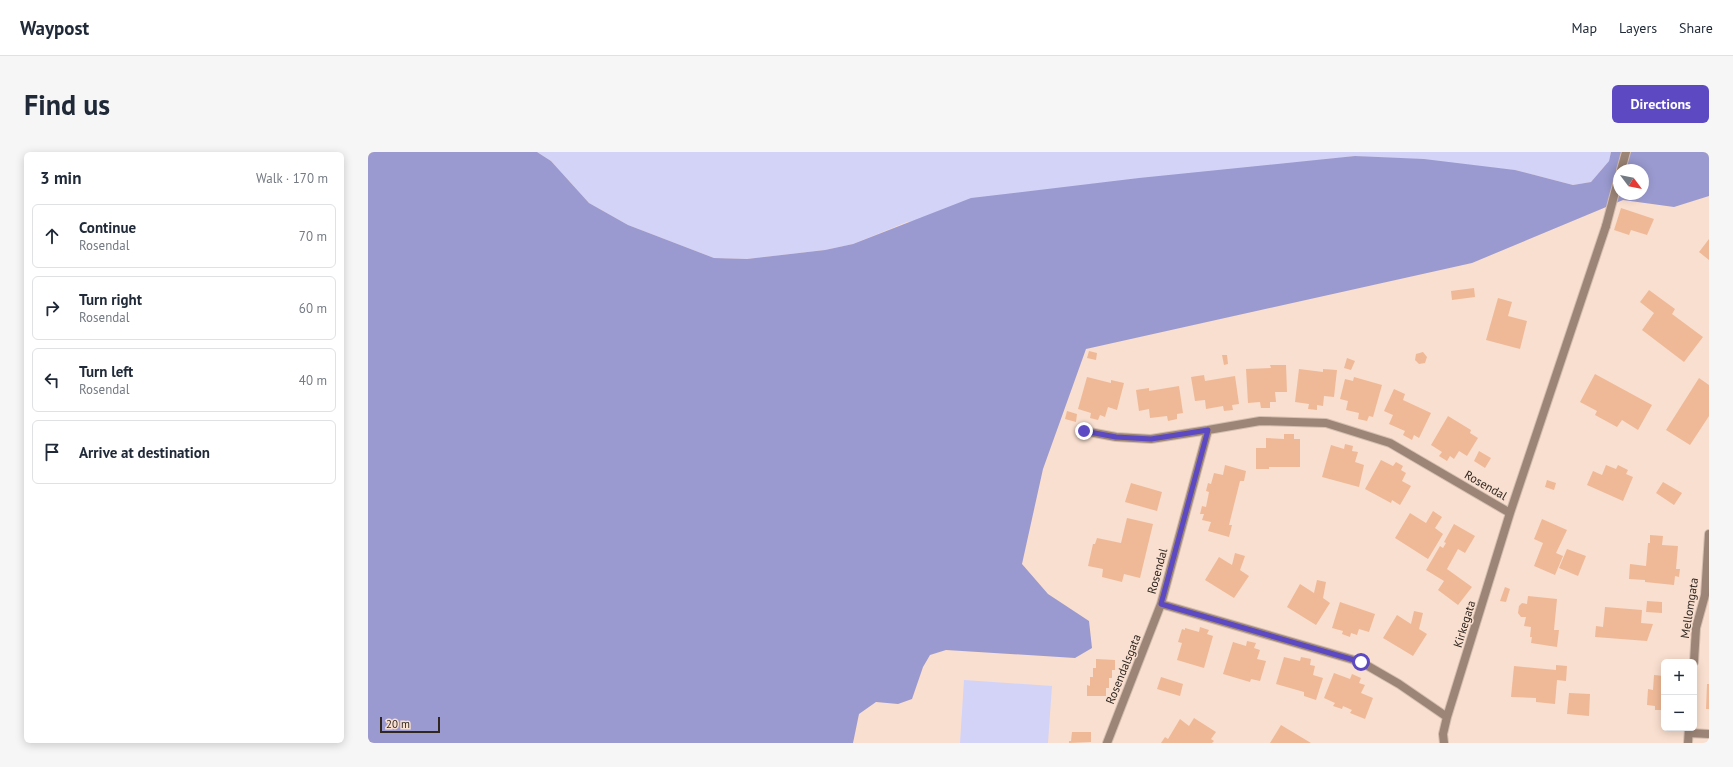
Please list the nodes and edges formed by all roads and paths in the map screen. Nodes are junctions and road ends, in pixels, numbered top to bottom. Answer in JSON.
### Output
{"nodes":[{"id":1,"x":1626,"y":152,"type":"edge"},
{"id":2,"x":1623,"y":164,"type":"edge"},
{"id":3,"x":1613,"y":200,"type":"edge"},
{"id":4,"x":1208,"y":430,"type":"junction"},
{"id":5,"x":1084,"y":431,"type":"dead end"},
{"id":6,"x":1510,"y":513,"type":"junction"},
{"id":7,"x":1709,"y":534,"type":"edge"},
{"id":8,"x":1161,"y":604,"type":"junction"},
{"id":9,"x":1694,"y":659,"type":"edge"},
{"id":10,"x":1447,"y":718,"type":"junction"},
{"id":11,"x":1689,"y":731,"type":"edge"},
{"id":12,"x":1694,"y":731,"type":"edge"},
{"id":13,"x":1709,"y":734,"type":"edge"},
{"id":14,"x":1107,"y":743,"type":"edge"},
{"id":15,"x":1444,"y":743,"type":"edge"},
{"id":16,"x":1688,"y":743,"type":"edge"}],
"edges":[{"from":1,"to":2,"type":"street"},
{"from":3,"to":6,"type":"street","name":"Rosendal"},
{"from":4,"to":5,"type":"street","name":"Rosendal"},
{"from":4,"to":6,"type":"street","name":"Rosendal"},
{"from":4,"to":8,"type":"street","name":"Rosendal"},
{"from":6,"to":10,"type":"street","name":"Kirkegata"},
{"from":7,"to":9,"type":"street","name":"Mellomgata"},
{"from":8,"to":10,"type":"street","name":"Rosendal"},
{"from":8,"to":14,"type":"street","name":"Rosendalsgata"},
{"from":10,"to":15,"type":"street","name":"Kirkegata"},
{"from":11,"to":16,"type":"street"},
{"from":12,"to":13,"type":"street"}]}
